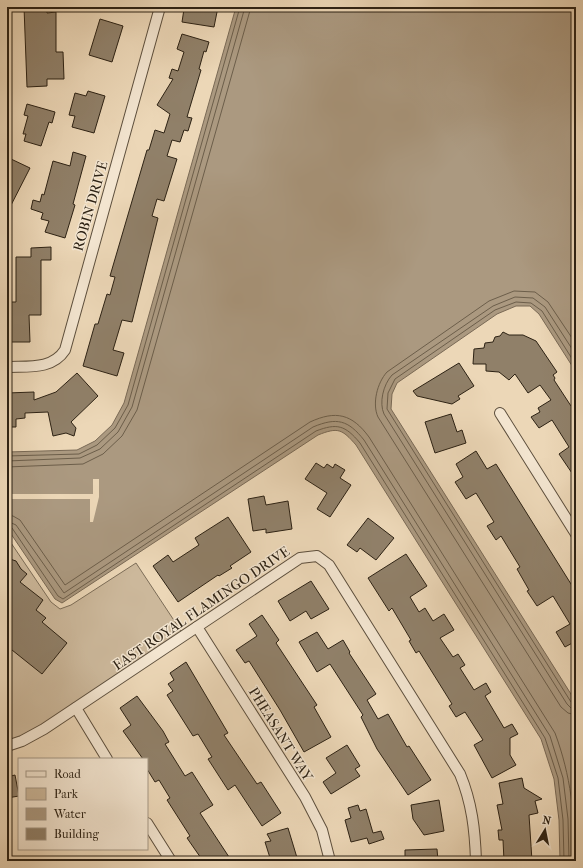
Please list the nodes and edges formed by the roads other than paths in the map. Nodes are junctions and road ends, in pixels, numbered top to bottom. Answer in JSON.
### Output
{"nodes":[{"id":1,"x":160,"y":7,"type":"edge"},
{"id":2,"x":7,"y":366,"type":"edge"},
{"id":3,"x":500,"y":413,"type":"dead end"},
{"id":4,"x":576,"y":534,"type":"edge"},
{"id":5,"x":197,"y":627,"type":"junction"},
{"id":6,"x":76,"y":708,"type":"junction"},
{"id":7,"x":7,"y":746,"type":"edge"},
{"id":8,"x":106,"y":758,"type":"edge"},
{"id":9,"x":148,"y":825,"type":"edge"},
{"id":10,"x":171,"y":861,"type":"edge"},
{"id":11,"x":330,"y":861,"type":"edge"},
{"id":12,"x":476,"y":861,"type":"edge"}],
"edges":[{"from":1,"to":2,"type":"street","name":"ROBIN DRIVE"},
{"from":3,"to":4,"type":"street"},
{"from":5,"to":6,"type":"street","name":"EAST ROYAL FLAMINGO DRIVE"},
{"from":5,"to":11,"type":"street","name":"PHEASANT WAY"},
{"from":5,"to":12,"type":"street","name":"EAST ROYAL FLAMINGO DRIVE"},
{"from":6,"to":7,"type":"street","name":"EAST ROYAL FLAMINGO DRIVE"},
{"from":6,"to":8,"type":"street"},
{"from":9,"to":10,"type":"street"}]}
